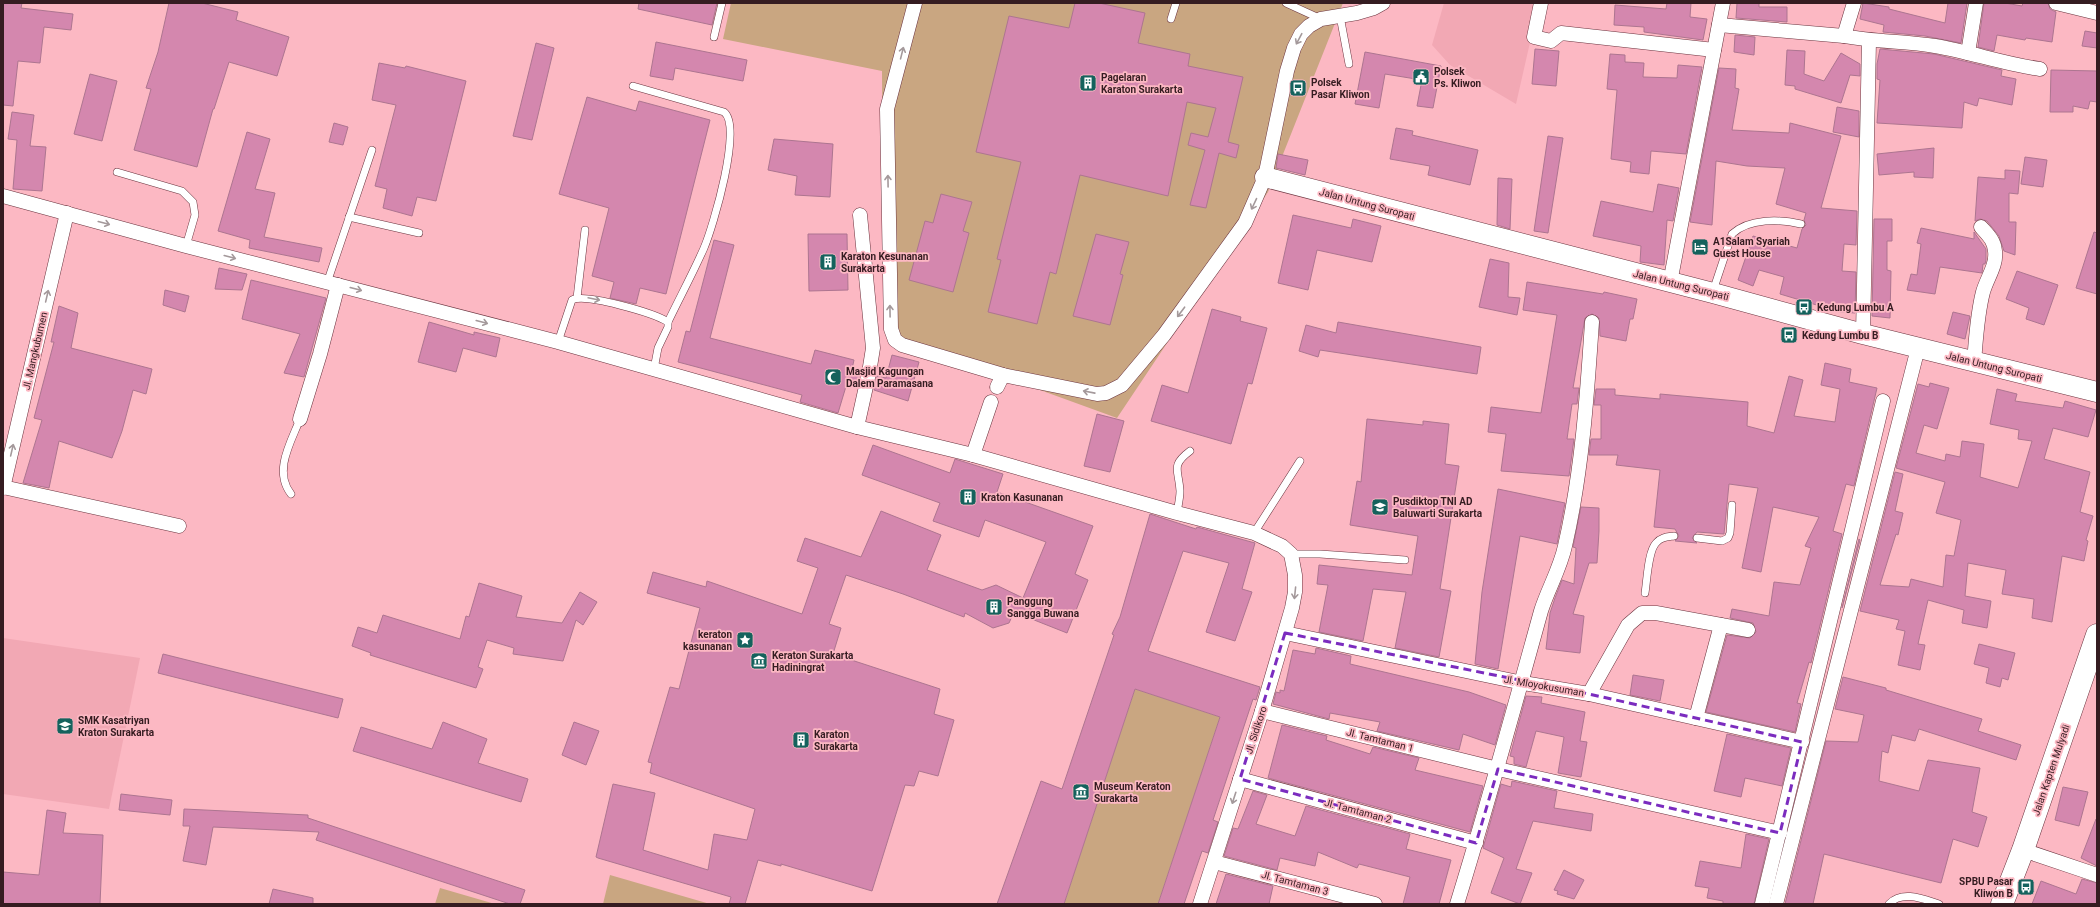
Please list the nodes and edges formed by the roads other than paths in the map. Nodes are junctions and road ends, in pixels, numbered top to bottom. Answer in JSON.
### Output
{"nodes":[{"id":1,"x":722,"y":3,"type":"edge"},
{"id":2,"x":915,"y":3,"type":"edge"},
{"id":3,"x":1176,"y":3,"type":"edge"},
{"id":4,"x":1286,"y":3,"type":"edge"},
{"id":5,"x":1383,"y":3,"type":"edge"},
{"id":6,"x":1541,"y":3,"type":"edge"},
{"id":7,"x":1723,"y":3,"type":"edge"},
{"id":8,"x":1854,"y":3,"type":"edge"},
{"id":9,"x":1976,"y":3,"type":"edge"},
{"id":10,"x":2056,"y":3,"type":"edge"},
{"id":11,"x":2097,"y":13,"type":"edge"},
{"id":12,"x":1340,"y":16,"type":"junction"},
{"id":13,"x":1171,"y":19,"type":"dead end"},
{"id":14,"x":1321,"y":19,"type":"junction"},
{"id":15,"x":1719,"y":25,"type":"junction"},
{"id":16,"x":1844,"y":36,"type":"junction"},
{"id":17,"x":714,"y":37,"type":"dead end"},
{"id":18,"x":1869,"y":41,"type":"junction"},
{"id":19,"x":1714,"y":50,"type":"junction"},
{"id":20,"x":1968,"y":53,"type":"junction"},
{"id":21,"x":1348,"y":64,"type":"dead end"},
{"id":22,"x":2040,"y":69,"type":"dead end"},
{"id":23,"x":633,"y":86,"type":"dead end"},
{"id":24,"x":372,"y":150,"type":"dead end"},
{"id":25,"x":117,"y":172,"type":"dead end"},
{"id":26,"x":1265,"y":177,"type":"junction"},
{"id":27,"x":3,"y":196,"type":"edge"},
{"id":28,"x":67,"y":213,"type":"junction"},
{"id":29,"x":860,"y":215,"type":"dead end"},
{"id":30,"x":349,"y":217,"type":"junction"},
{"id":31,"x":1801,"y":224,"type":"dead end"},
{"id":32,"x":1981,"y":227,"type":"dead end"},
{"id":33,"x":585,"y":230,"type":"dead end"},
{"id":34,"x":419,"y":233,"type":"dead end"},
{"id":35,"x":186,"y":246,"type":"junction"},
{"id":36,"x":1670,"y":283,"type":"junction"},
{"id":37,"x":332,"y":284,"type":"junction"},
{"id":38,"x":1712,"y":293,"type":"junction"},
{"id":39,"x":577,"y":298,"type":"junction"},
{"id":40,"x":668,"y":322,"type":"junction"},
{"id":41,"x":1592,"y":322,"type":"dead end"},
{"id":42,"x":1863,"y":334,"type":"junction"},
{"id":43,"x":558,"y":342,"type":"junction"},
{"id":44,"x":1918,"y":348,"type":"junction"},
{"id":45,"x":1974,"y":363,"type":"junction"},
{"id":46,"x":654,"y":369,"type":"junction"},
{"id":47,"x":2097,"y":392,"type":"edge"},
{"id":48,"x":1883,"y":401,"type":"dead end"},
{"id":49,"x":990,"y":402,"type":"dead end"},
{"id":50,"x":300,"y":419,"type":"joint"},
{"id":51,"x":857,"y":427,"type":"junction"},
{"id":52,"x":1190,"y":451,"type":"dead end"},
{"id":53,"x":973,"y":455,"type":"junction"},
{"id":54,"x":1300,"y":461,"type":"dead end"},
{"id":55,"x":3,"y":484,"type":"edge"},
{"id":56,"x":291,"y":494,"type":"dead end"},
{"id":57,"x":1732,"y":505,"type":"dead end"},
{"id":58,"x":1177,"y":513,"type":"junction"},
{"id":59,"x":179,"y":526,"type":"dead end"},
{"id":60,"x":1254,"y":533,"type":"junction"},
{"id":61,"x":1674,"y":536,"type":"dead end"},
{"id":62,"x":1697,"y":538,"type":"dead end"},
{"id":63,"x":1291,"y":554,"type":"junction"},
{"id":64,"x":1405,"y":560,"type":"dead end"},
{"id":65,"x":1645,"y":593,"type":"dead end"},
{"id":66,"x":1721,"y":625,"type":"junction"},
{"id":67,"x":1748,"y":630,"type":"dead end"},
{"id":68,"x":1285,"y":633,"type":"junction"},
{"id":69,"x":2097,"y":635,"type":"edge"},
{"id":70,"x":2092,"y":666,"type":"edge"},
{"id":71,"x":1523,"y":683,"type":"junction"},
{"id":72,"x":1589,"y":694,"type":"junction"},
{"id":73,"x":1262,"y":711,"type":"junction"},
{"id":74,"x":1696,"y":718,"type":"junction"},
{"id":75,"x":1802,"y":742,"type":"junction"},
{"id":76,"x":1498,"y":769,"type":"junction"},
{"id":77,"x":1240,"y":779,"type":"junction"},
{"id":78,"x":1780,"y":833,"type":"junction"},
{"id":79,"x":1476,"y":843,"type":"junction"},
{"id":80,"x":2023,"y":850,"type":"junction"},
{"id":81,"x":1214,"y":862,"type":"junction"},
{"id":82,"x":2097,"y":875,"type":"edge"},
{"id":83,"x":1200,"y":904,"type":"edge"},
{"id":84,"x":1375,"y":904,"type":"edge"},
{"id":85,"x":1457,"y":904,"type":"edge"},
{"id":86,"x":1762,"y":904,"type":"edge"},
{"id":87,"x":1776,"y":904,"type":"edge"},
{"id":88,"x":1889,"y":904,"type":"edge"},
{"id":89,"x":1939,"y":904,"type":"edge"},
{"id":90,"x":2002,"y":904,"type":"edge"}],
"edges":[{"from":1,"to":17,"type":"lane"},
{"from":26,"to":2,"type":"street","one_way":true},
{"from":3,"to":13,"type":"lane"},
{"from":4,"to":14,"type":"lane"},
{"from":5,"to":12,"type":"street"},
{"from":6,"to":19,"type":"street"},
{"from":7,"to":15,"type":"street"},
{"from":8,"to":16,"type":"street"},
{"from":9,"to":20,"type":"street"},
{"from":10,"to":11,"type":"street"},
{"from":12,"to":14,"type":"street"},
{"from":12,"to":21,"type":"lane"},
{"from":14,"to":26,"type":"street","one_way":true},
{"from":15,"to":16,"type":"street"},
{"from":15,"to":19,"type":"street"},
{"from":16,"to":18,"type":"street"},
{"from":18,"to":20,"type":"street"},
{"from":18,"to":42,"type":"street"},
{"from":19,"to":36,"type":"street"},
{"from":20,"to":22,"type":"street"},
{"from":23,"to":40,"type":"lane"},
{"from":24,"to":30,"type":"lane"},
{"from":25,"to":35,"type":"lane"},
{"from":26,"to":36,"type":"street","name":"Jalan Untung Suropati"},
{"from":27,"to":28,"type":"street"},
{"from":28,"to":35,"type":"street","one_way":true},
{"from":55,"to":28,"type":"street","name":"Jl. Mangkubumen","one_way":true},
{"from":29,"to":51,"type":"street"},
{"from":30,"to":34,"type":"lane"},
{"from":30,"to":37,"type":"lane"},
{"from":31,"to":38,"type":"lane"},
{"from":32,"to":45,"type":"street"},
{"from":33,"to":39,"type":"lane"},
{"from":35,"to":37,"type":"street","one_way":true},
{"from":36,"to":38,"type":"street","name":"Jalan Untung Suropati"},
{"from":37,"to":43,"type":"street","one_way":true},
{"from":37,"to":50,"type":"street"},
{"from":38,"to":42,"type":"street","name":"Jalan Untung Suropati"},
{"from":39,"to":40,"type":"lane","one_way":true},
{"from":39,"to":43,"type":"lane"},
{"from":40,"to":46,"type":"lane"},
{"from":41,"to":71,"type":"street"},
{"from":42,"to":44,"type":"street","name":"Jalan Untung Suropati"},
{"from":43,"to":46,"type":"street"},
{"from":44,"to":45,"type":"street","name":"Jalan Untung Suropati"},
{"from":44,"to":87,"type":"street"},
{"from":45,"to":47,"type":"street","name":"Jalan Untung Suropati"},
{"from":46,"to":51,"type":"street"},
{"from":48,"to":75,"type":"street"},
{"from":49,"to":53,"type":"street"},
{"from":50,"to":56,"type":"lane"},
{"from":51,"to":53,"type":"street"},
{"from":52,"to":58,"type":"lane"},
{"from":53,"to":58,"type":"street"},
{"from":54,"to":60,"type":"lane"},
{"from":55,"to":59,"type":"street"},
{"from":57,"to":62,"type":"lane"},
{"from":58,"to":60,"type":"street"},
{"from":60,"to":63,"type":"street"},
{"from":61,"to":65,"type":"lane"},
{"from":63,"to":64,"type":"lane"},
{"from":63,"to":68,"type":"street","name":"Jl. Sidikoro","one_way":true},
{"from":66,"to":67,"type":"street"},
{"from":66,"to":72,"type":"street"},
{"from":66,"to":74,"type":"street"},
{"from":68,"to":71,"type":"street","name":"Jl. Mloyokusuman"},
{"from":68,"to":73,"type":"street","name":"Jl. Sidikoro"},
{"from":69,"to":70,"type":"main road","name":"Jalan Kapten Mulyadi"},
{"from":70,"to":80,"type":"main road","name":"Jalan Kapten Mulyadi"},
{"from":71,"to":72,"type":"street","name":"Jl. Mloyokusuman"},
{"from":71,"to":76,"type":"street"},
{"from":72,"to":74,"type":"street","name":"Jl. Mloyokusuman"},
{"from":73,"to":76,"type":"street","name":"Jl. Tamtaman 1"},
{"from":73,"to":77,"type":"street","name":"Jl. Sidikoro"},
{"from":74,"to":75,"type":"street","name":"Jl. Mloyokusuman"},
{"from":75,"to":78,"type":"street"},
{"from":76,"to":78,"type":"street","name":"Jl. Tamtaman 1"},
{"from":76,"to":79,"type":"street"},
{"from":77,"to":79,"type":"street","name":"Jl. Tamtaman 2"},
{"from":77,"to":81,"type":"street","name":"Jl. Sidikoro","one_way":true},
{"from":78,"to":86,"type":"street"},
{"from":79,"to":85,"type":"street"},
{"from":80,"to":82,"type":"street"},
{"from":80,"to":90,"type":"main road","name":"Jalan Kapten Mulyadi"},
{"from":81,"to":83,"type":"street","name":"Jl. Sidikoro"},
{"from":81,"to":84,"type":"street","name":"Jl. Tamtaman 3"},
{"from":88,"to":89,"type":"lane"}]}
